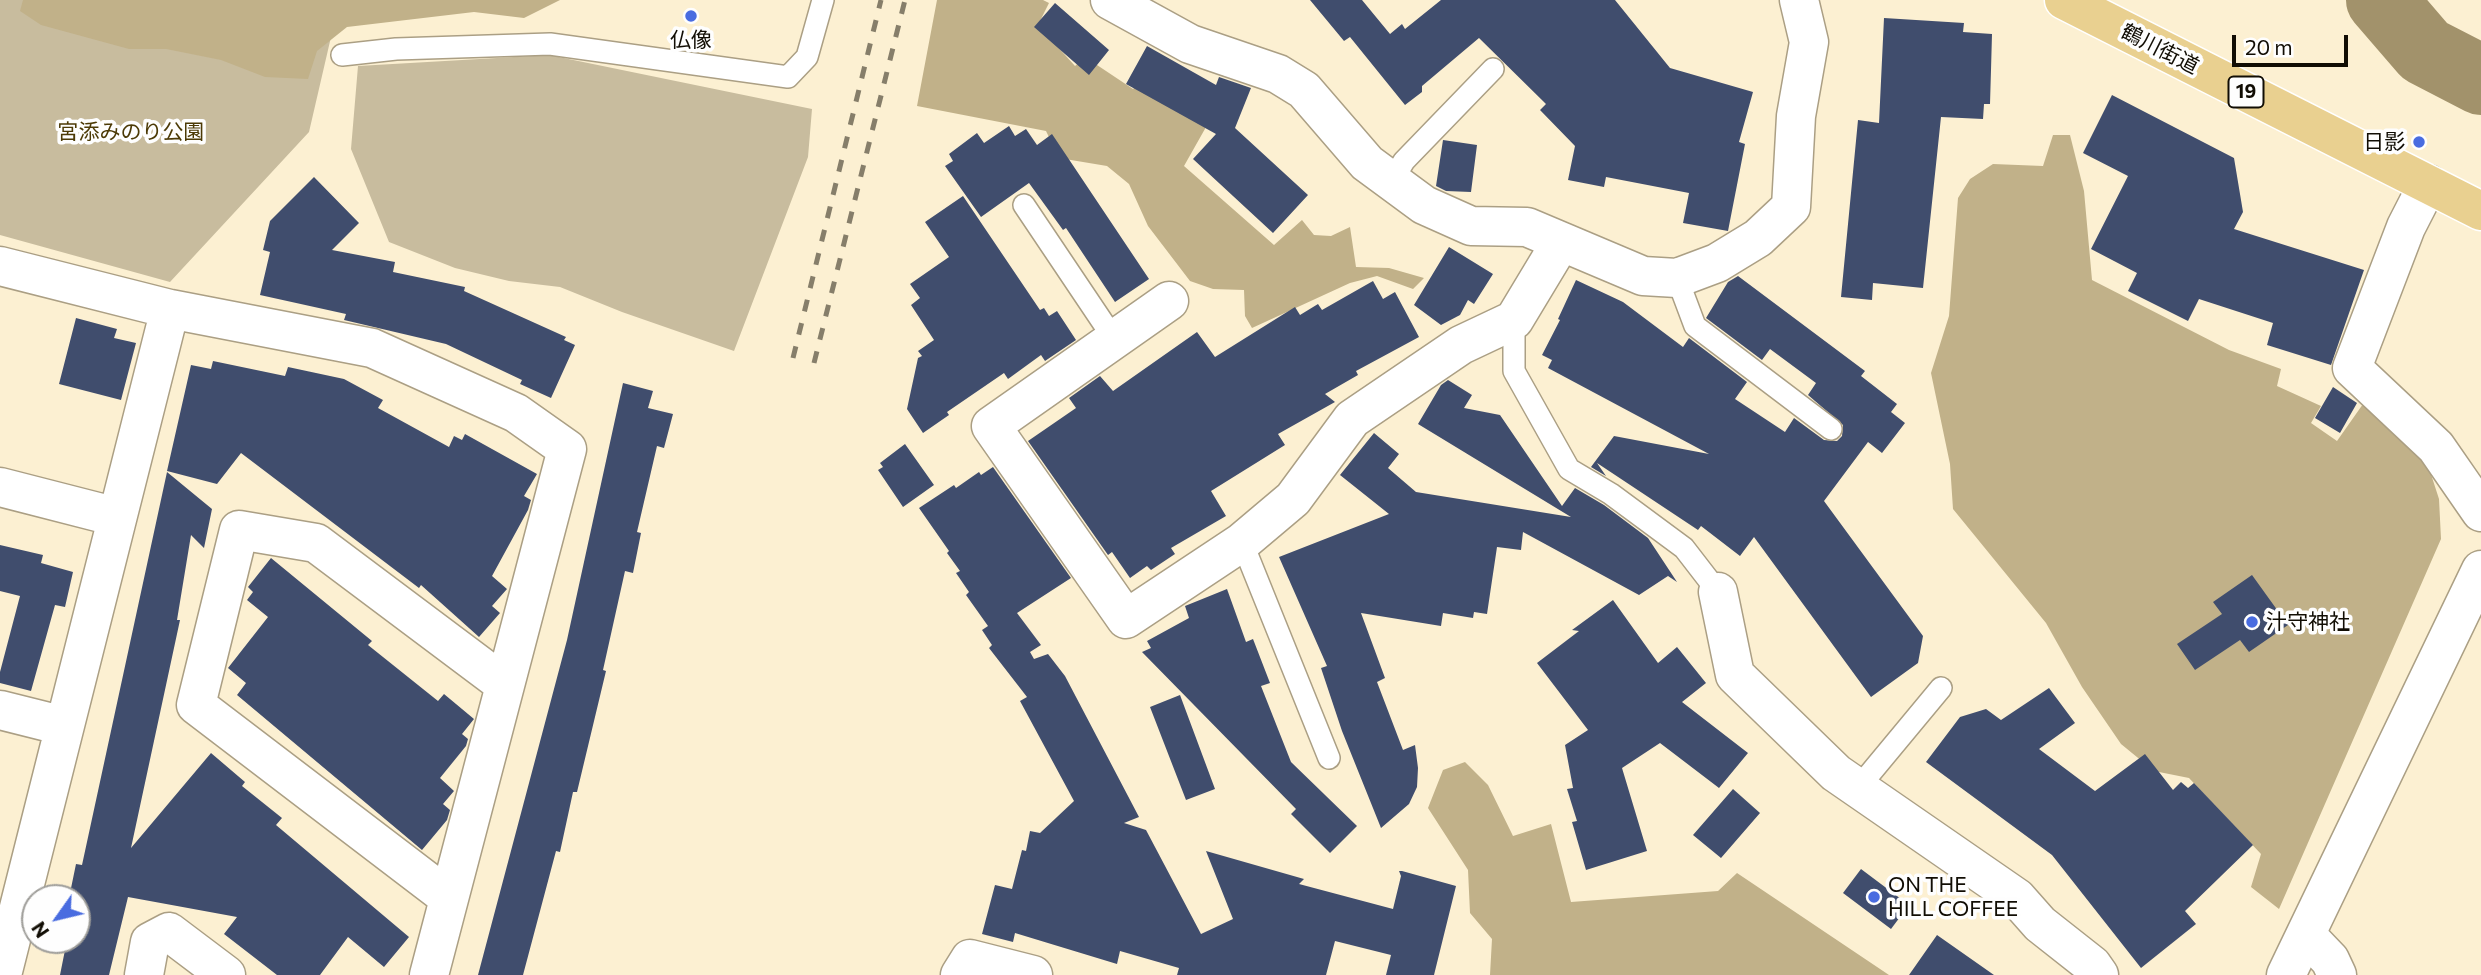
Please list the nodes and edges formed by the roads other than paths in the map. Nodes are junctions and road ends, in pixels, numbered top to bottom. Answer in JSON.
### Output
{"nodes":[{"id":1,"x":822,"y":0,"type":"edge"},
{"id":2,"x":1110,"y":0,"type":"edge"},
{"id":3,"x":1799,"y":0,"type":"edge"},
{"id":4,"x":2064,"y":0,"type":"edge"},
{"id":5,"x":342,"y":55,"type":"dead end"},
{"id":6,"x":1493,"y":69,"type":"dead end"},
{"id":7,"x":1392,"y":181,"type":"junction"},
{"id":8,"x":2428,"y":184,"type":"junction"},
{"id":9,"x":1024,"y":205,"type":"dead end"},
{"id":10,"x":2481,"y":211,"type":"edge"},
{"id":11,"x":1561,"y":242,"type":"junction"},
{"id":12,"x":0,"y":266,"type":"edge"},
{"id":13,"x":1677,"y":278,"type":"junction"},
{"id":14,"x":1169,"y":301,"type":"dead end"},
{"id":15,"x":170,"y":309,"type":"junction"},
{"id":16,"x":1514,"y":320,"type":"junction"},
{"id":17,"x":1114,"y":340,"type":"junction"},
{"id":18,"x":1831,"y":429,"type":"dead end"},
{"id":19,"x":0,"y":487,"type":"edge"},
{"id":20,"x":2481,"y":512,"type":"edge"},
{"id":21,"x":117,"y":517,"type":"junction"},
{"id":22,"x":1242,"y":542,"type":"junction"},
{"id":23,"x":2481,"y":570,"type":"edge"},
{"id":24,"x":1718,"y":592,"type":"joint"},
{"id":25,"x":504,"y":684,"type":"junction"},
{"id":26,"x":1941,"y":688,"type":"dead end"},
{"id":27,"x":0,"y":709,"type":"edge"},
{"id":28,"x":64,"y":726,"type":"junction"},
{"id":29,"x":1329,"y":758,"type":"dead end"},
{"id":30,"x":1858,"y":788,"type":"junction"},
{"id":31,"x":449,"y":898,"type":"junction"},
{"id":32,"x":7,"y":927,"type":"edge"},
{"id":33,"x":2307,"y":936,"type":"junction"},
{"id":34,"x":2,"y":975,"type":"edge"},
{"id":35,"x":144,"y":975,"type":"edge"},
{"id":36,"x":226,"y":975,"type":"edge"},
{"id":37,"x":429,"y":975,"type":"edge"},
{"id":38,"x":960,"y":975,"type":"edge"},
{"id":39,"x":1033,"y":975,"type":"edge"},
{"id":40,"x":2099,"y":975,"type":"edge"},
{"id":41,"x":2286,"y":975,"type":"edge"},
{"id":42,"x":2337,"y":975,"type":"edge"}],
"edges":[{"from":1,"to":5,"type":"lane"},
{"from":2,"to":7,"type":"street"},
{"from":3,"to":13,"type":"street"},
{"from":4,"to":8,"type":"main road","name":"鶴川街道","number":"19"},
{"from":6,"to":7,"type":"lane"},
{"from":7,"to":11,"type":"street"},
{"from":8,"to":10,"type":"main road","name":"鶴川街道","number":"19"},
{"from":8,"to":20,"type":"street"},
{"from":9,"to":17,"type":"lane"},
{"from":11,"to":13,"type":"street"},
{"from":11,"to":16,"type":"street"},
{"from":12,"to":15,"type":"street"},
{"from":13,"to":18,"type":"lane"},
{"from":14,"to":17,"type":"street"},
{"from":15,"to":21,"type":"street"},
{"from":15,"to":25,"type":"street"},
{"from":16,"to":22,"type":"street"},
{"from":16,"to":24,"type":"lane"},
{"from":17,"to":22,"type":"street"},
{"from":19,"to":21,"type":"street"},
{"from":21,"to":28,"type":"street"},
{"from":22,"to":29,"type":"lane"},
{"from":23,"to":33,"type":"street"},
{"from":24,"to":30,"type":"street"},
{"from":25,"to":31,"type":"street"},
{"from":25,"to":31,"type":"street"},
{"from":26,"to":30,"type":"lane"},
{"from":27,"to":28,"type":"street"},
{"from":28,"to":32,"type":"street"},
{"from":30,"to":40,"type":"street"},
{"from":31,"to":37,"type":"street"},
{"from":32,"to":34,"type":"street"},
{"from":33,"to":41,"type":"street"},
{"from":33,"to":42,"type":"street"},
{"from":35,"to":36,"type":"street"},
{"from":38,"to":39,"type":"street"}]}
